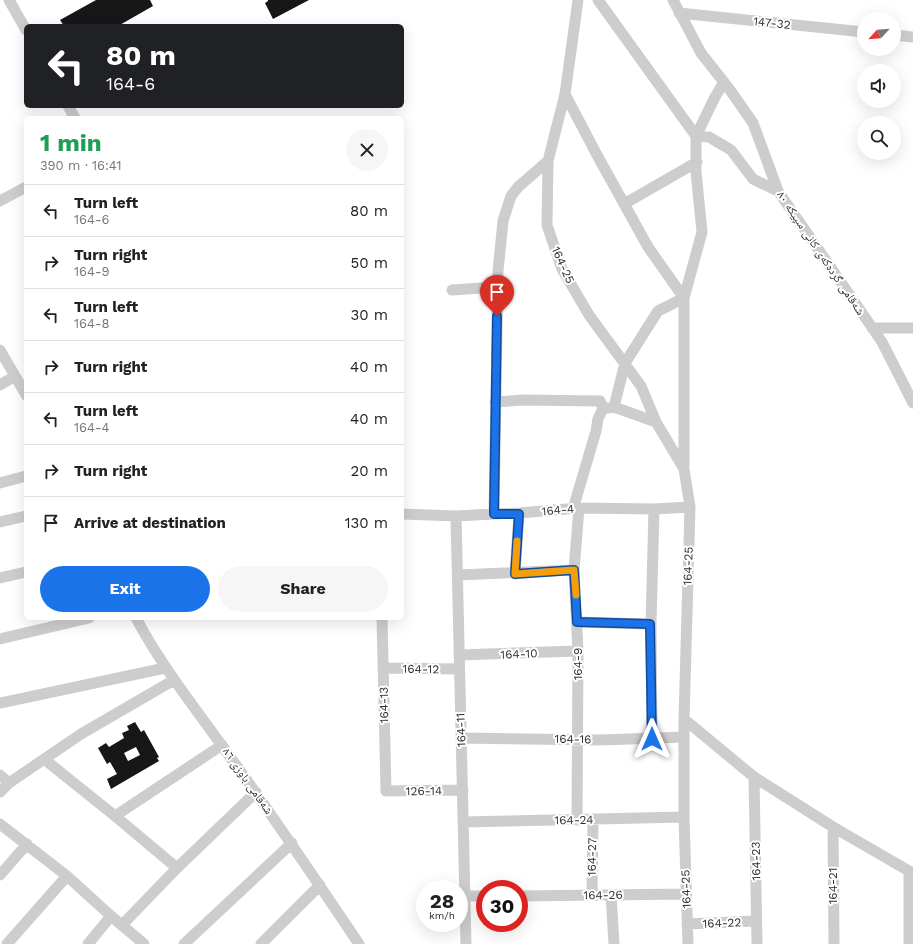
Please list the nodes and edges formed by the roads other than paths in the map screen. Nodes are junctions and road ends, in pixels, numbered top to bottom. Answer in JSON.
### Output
{"nodes":[{"id":1,"x":9,"y":0,"type":"edge"},
{"id":2,"x":578,"y":0,"type":"edge"},
{"id":3,"x":598,"y":0,"type":"edge"},
{"id":4,"x":673,"y":0,"type":"edge"},
{"id":5,"x":679,"y":13,"type":"junction"},
{"id":6,"x":24,"y":26,"type":"edge"},
{"id":7,"x":857,"y":31,"type":"edge"},
{"id":8,"x":901,"y":36,"type":"edge"},
{"id":9,"x":913,"y":37,"type":"edge"},
{"id":10,"x":724,"y":82,"type":"junction"},
{"id":11,"x":565,"y":94,"type":"junction"},
{"id":12,"x":696,"y":136,"type":"junction"},
{"id":13,"x":548,"y":162,"type":"junction"},
{"id":14,"x":697,"y":162,"type":"junction"},
{"id":15,"x":24,"y":188,"type":"edge"},
{"id":16,"x":778,"y":191,"type":"junction"},
{"id":17,"x":0,"y":201,"type":"edge"},
{"id":18,"x":624,"y":204,"type":"junction"},
{"id":19,"x":497,"y":287,"type":"junction"},
{"id":20,"x":452,"y":290,"type":"dead end"},
{"id":21,"x":684,"y":298,"type":"junction"},
{"id":22,"x":872,"y":328,"type":"junction"},
{"id":23,"x":913,"y":328,"type":"edge"},
{"id":24,"x":0,"y":350,"type":"edge"},
{"id":25,"x":625,"y":363,"type":"junction"},
{"id":26,"x":15,"y":376,"type":"junction"},
{"id":27,"x":0,"y":385,"type":"edge"},
{"id":28,"x":24,"y":392,"type":"edge"},
{"id":29,"x":496,"y":402,"type":"junction"},
{"id":30,"x":913,"y":403,"type":"edge"},
{"id":31,"x":609,"y":407,"type":"junction"},
{"id":32,"x":656,"y":422,"type":"junction"},
{"id":33,"x":684,"y":469,"type":"junction"},
{"id":34,"x":24,"y":476,"type":"edge"},
{"id":35,"x":0,"y":482,"type":"edge"},
{"id":36,"x":690,"y":507,"type":"junction"},
{"id":37,"x":576,"y":508,"type":"junction"},
{"id":38,"x":654,"y":509,"type":"junction"},
{"id":39,"x":404,"y":514,"type":"edge"},
{"id":40,"x":494,"y":514,"type":"junction"},
{"id":41,"x":519,"y":514,"type":"junction"},
{"id":42,"x":24,"y":516,"type":"edge"},
{"id":43,"x":456,"y":516,"type":"junction"},
{"id":44,"x":0,"y":522,"type":"edge"},
{"id":45,"x":574,"y":570,"type":"junction"},
{"id":46,"x":24,"y":572,"type":"edge"},
{"id":47,"x":515,"y":574,"type":"junction"},
{"id":48,"x":458,"y":575,"type":"junction"},
{"id":49,"x":0,"y":578,"type":"edge"},
{"id":50,"x":81,"y":620,"type":"edge"},
{"id":51,"x":137,"y":620,"type":"edge"},
{"id":52,"x":382,"y":620,"type":"edge"},
{"id":53,"x":577,"y":622,"type":"junction"},
{"id":54,"x":650,"y":624,"type":"junction"},
{"id":55,"x":0,"y":639,"type":"edge"},
{"id":56,"x":578,"y":651,"type":"junction"},
{"id":57,"x":460,"y":655,"type":"junction"},
{"id":58,"x":165,"y":668,"type":"junction"},
{"id":59,"x":383,"y":668,"type":"junction"},
{"id":60,"x":459,"y":669,"type":"junction"},
{"id":61,"x":174,"y":680,"type":"junction"},
{"id":62,"x":0,"y":703,"type":"edge"},
{"id":63,"x":684,"y":719,"type":"junction"},
{"id":64,"x":684,"y":737,"type":"junction"},
{"id":65,"x":461,"y":738,"type":"junction"},
{"id":66,"x":578,"y":739,"type":"junction"},
{"id":67,"x":652,"y":739,"type":"junction"},
{"id":68,"x":222,"y":745,"type":"junction"},
{"id":69,"x":44,"y":759,"type":"junction"},
{"id":70,"x":0,"y":775,"type":"edge"},
{"id":71,"x":754,"y":777,"type":"junction"},
{"id":72,"x":9,"y":783,"type":"junction"},
{"id":73,"x":463,"y":790,"type":"junction"},
{"id":74,"x":386,"y":791,"type":"joint"},
{"id":75,"x":0,"y":792,"type":"edge"},
{"id":76,"x":256,"y":792,"type":"junction"},
{"id":77,"x":115,"y":816,"type":"junction"},
{"id":78,"x":684,"y":817,"type":"junction"},
{"id":79,"x":593,"y":819,"type":"junction"},
{"id":80,"x":577,"y":820,"type":"junction"},
{"id":81,"x":463,"y":822,"type":"junction"},
{"id":82,"x":0,"y":824,"type":"edge"},
{"id":83,"x":833,"y":827,"type":"junction"},
{"id":84,"x":292,"y":843,"type":"junction"},
{"id":85,"x":27,"y":844,"type":"junction"},
{"id":86,"x":177,"y":868,"type":"junction"},
{"id":87,"x":911,"y":874,"type":"edge"},
{"id":88,"x":0,"y":875,"type":"edge"},
{"id":89,"x":67,"y":876,"type":"junction"},
{"id":90,"x":465,"y":880,"type":"edge"},
{"id":91,"x":320,"y":885,"type":"junction"},
{"id":92,"x":686,"y":894,"type":"junction"},
{"id":93,"x":611,"y":895,"type":"junction"},
{"id":94,"x":528,"y":896,"type":"edge"},
{"id":95,"x":592,"y":896,"type":"junction"},
{"id":96,"x":111,"y":916,"type":"junction"},
{"id":97,"x":756,"y":921,"type":"junction"},
{"id":98,"x":687,"y":924,"type":"junction"},
{"id":99,"x":122,"y":925,"type":"junction"},
{"id":100,"x":466,"y":932,"type":"edge"},
{"id":101,"x":356,"y":940,"type":"edge"},
{"id":102,"x":7,"y":944,"type":"edge"},
{"id":103,"x":88,"y":944,"type":"edge"},
{"id":104,"x":144,"y":944,"type":"edge"},
{"id":105,"x":184,"y":944,"type":"edge"},
{"id":106,"x":262,"y":944,"type":"edge"},
{"id":107,"x":345,"y":944,"type":"edge"},
{"id":108,"x":466,"y":944,"type":"edge"},
{"id":109,"x":614,"y":944,"type":"edge"},
{"id":110,"x":688,"y":944,"type":"edge"},
{"id":111,"x":756,"y":944,"type":"edge"},
{"id":112,"x":834,"y":944,"type":"edge"},
{"id":113,"x":910,"y":944,"type":"edge"}],
"edges":[{"from":1,"to":6,"type":"street"},
{"from":2,"to":11,"type":"street","name":"164-25"},
{"from":3,"to":12,"type":"street"},
{"from":4,"to":5,"type":"street","name":"شەقامی گردەکەی کانی سپیکە ٨٠"},
{"from":5,"to":7,"type":"street","name":"147-32"},
{"from":5,"to":10,"type":"street","name":"شەقامی گردەکەی کانی سپیکە ٨٠"},
{"from":8,"to":9,"type":"street"},
{"from":10,"to":12,"type":"street"},
{"from":10,"to":16,"type":"street","name":"شەقامی گردەکەی کانی سپیکە ٨٠"},
{"from":11,"to":13,"type":"street","name":"164-25"},
{"from":11,"to":18,"type":"street"},
{"from":12,"to":14,"type":"street"},
{"from":12,"to":16,"type":"street"},
{"from":13,"to":19,"type":"street"},
{"from":13,"to":25,"type":"street","name":"164-25"},
{"from":14,"to":18,"type":"street"},
{"from":14,"to":21,"type":"street"},
{"from":15,"to":17,"type":"street"},
{"from":16,"to":22,"type":"street","name":"شەقامی گردەکەی کانی سپیکە ٨٠"},
{"from":18,"to":21,"type":"street"},
{"from":19,"to":20,"type":"street"},
{"from":19,"to":29,"type":"street"},
{"from":21,"to":25,"type":"street","name":"164-9"},
{"from":21,"to":33,"type":"street"},
{"from":22,"to":23,"type":"street"},
{"from":22,"to":30,"type":"street","name":"شەقامی گردەکەی کانی سپیکە ٨٠"},
{"from":24,"to":26,"type":"street"},
{"from":25,"to":31,"type":"street","name":"164-9"},
{"from":25,"to":32,"type":"street","name":"164-25"},
{"from":26,"to":27,"type":"street"},
{"from":26,"to":28,"type":"street"},
{"from":29,"to":31,"type":"street"},
{"from":29,"to":40,"type":"street"},
{"from":31,"to":32,"type":"street"},
{"from":31,"to":37,"type":"street","name":"164-9"},
{"from":32,"to":33,"type":"street","name":"164-25"},
{"from":33,"to":36,"type":"street","name":"164-25"},
{"from":34,"to":35,"type":"street"},
{"from":36,"to":38,"type":"street","name":"164-4"},
{"from":36,"to":63,"type":"street","name":"164-25"},
{"from":37,"to":38,"type":"street","name":"164-4"},
{"from":37,"to":41,"type":"street","name":"164-4"},
{"from":37,"to":45,"type":"street","name":"164-9"},
{"from":38,"to":54,"type":"street"},
{"from":39,"to":43,"type":"street","name":"164-4"},
{"from":40,"to":41,"type":"street","name":"164-4"},
{"from":40,"to":43,"type":"street","name":"164-4"},
{"from":41,"to":47,"type":"street"},
{"from":42,"to":44,"type":"street"},
{"from":43,"to":48,"type":"street","name":"164-11"},
{"from":45,"to":47,"type":"street"},
{"from":45,"to":53,"type":"street","name":"164-9"},
{"from":46,"to":49,"type":"street"},
{"from":47,"to":48,"type":"street"},
{"from":48,"to":57,"type":"street","name":"164-11"},
{"from":50,"to":55,"type":"street"},
{"from":51,"to":58,"type":"street","name":"شەقامی باوزی ٨٦"},
{"from":52,"to":59,"type":"street","name":"164-13"},
{"from":53,"to":54,"type":"street"},
{"from":53,"to":56,"type":"street","name":"164-9"},
{"from":54,"to":67,"type":"street"},
{"from":56,"to":57,"type":"street","name":"164-10"},
{"from":56,"to":66,"type":"street","name":"164-9"},
{"from":57,"to":60,"type":"street","name":"164-11"},
{"from":58,"to":61,"type":"street","name":"شەقامی باوزی ٨٦"},
{"from":58,"to":62,"type":"street"},
{"from":59,"to":60,"type":"street","name":"164-12"},
{"from":59,"to":74,"type":"street","name":"164-13"},
{"from":60,"to":65,"type":"street","name":"164-11"},
{"from":61,"to":68,"type":"street","name":"شەقامی باوزی ٨٦"},
{"from":61,"to":69,"type":"street"},
{"from":63,"to":64,"type":"street","name":"164-25"},
{"from":63,"to":71,"type":"street"},
{"from":64,"to":67,"type":"street","name":"164-16"},
{"from":64,"to":78,"type":"street","name":"164-25"},
{"from":65,"to":66,"type":"street","name":"164-16"},
{"from":65,"to":73,"type":"street","name":"164-11"},
{"from":66,"to":67,"type":"street","name":"164-16"},
{"from":66,"to":80,"type":"street","name":"164-9"},
{"from":68,"to":76,"type":"street","name":"شەقامی باوزی ٨٦"},
{"from":68,"to":77,"type":"street"},
{"from":69,"to":72,"type":"street"},
{"from":69,"to":77,"type":"street"},
{"from":70,"to":72,"type":"street"},
{"from":71,"to":83,"type":"street"},
{"from":71,"to":97,"type":"street","name":"164-23"},
{"from":72,"to":75,"type":"street"},
{"from":73,"to":74,"type":"street","name":"126-14"},
{"from":73,"to":81,"type":"street","name":"164-11"},
{"from":76,"to":84,"type":"street","name":"شەقامی باوزی ٨٦"},
{"from":76,"to":86,"type":"street"},
{"from":77,"to":86,"type":"street"},
{"from":78,"to":79,"type":"street","name":"164-24"},
{"from":78,"to":92,"type":"street","name":"164-25"},
{"from":79,"to":80,"type":"street","name":"164-24"},
{"from":79,"to":95,"type":"street","name":"164-27"},
{"from":80,"to":81,"type":"street","name":"164-24"},
{"from":81,"to":90,"type":"street","name":"164-11"},
{"from":82,"to":85,"type":"street"},
{"from":83,"to":87,"type":"street"},
{"from":83,"to":112,"type":"street","name":"164-21"},
{"from":84,"to":91,"type":"street","name":"شەقامی باوزی ٨٦"},
{"from":84,"to":105,"type":"street"},
{"from":85,"to":88,"type":"street"},
{"from":85,"to":89,"type":"street"},
{"from":86,"to":99,"type":"street"},
{"from":87,"to":113,"type":"street"},
{"from":89,"to":96,"type":"street"},
{"from":89,"to":102,"type":"street"},
{"from":91,"to":101,"type":"street","name":"شەقامی باوزی ٨٦"},
{"from":91,"to":106,"type":"street"},
{"from":92,"to":93,"type":"street","name":"164-26"},
{"from":92,"to":98,"type":"street","name":"164-25"},
{"from":93,"to":95,"type":"street","name":"164-26"},
{"from":93,"to":109,"type":"street"},
{"from":94,"to":95,"type":"street","name":"164-26"},
{"from":96,"to":99,"type":"street"},
{"from":96,"to":103,"type":"street"},
{"from":97,"to":98,"type":"street","name":"164-22"},
{"from":97,"to":111,"type":"street","name":"164-23"},
{"from":98,"to":110,"type":"street","name":"164-25"},
{"from":99,"to":104,"type":"street"},
{"from":100,"to":108,"type":"street","name":"164-11"},
{"from":101,"to":107,"type":"street"}]}
